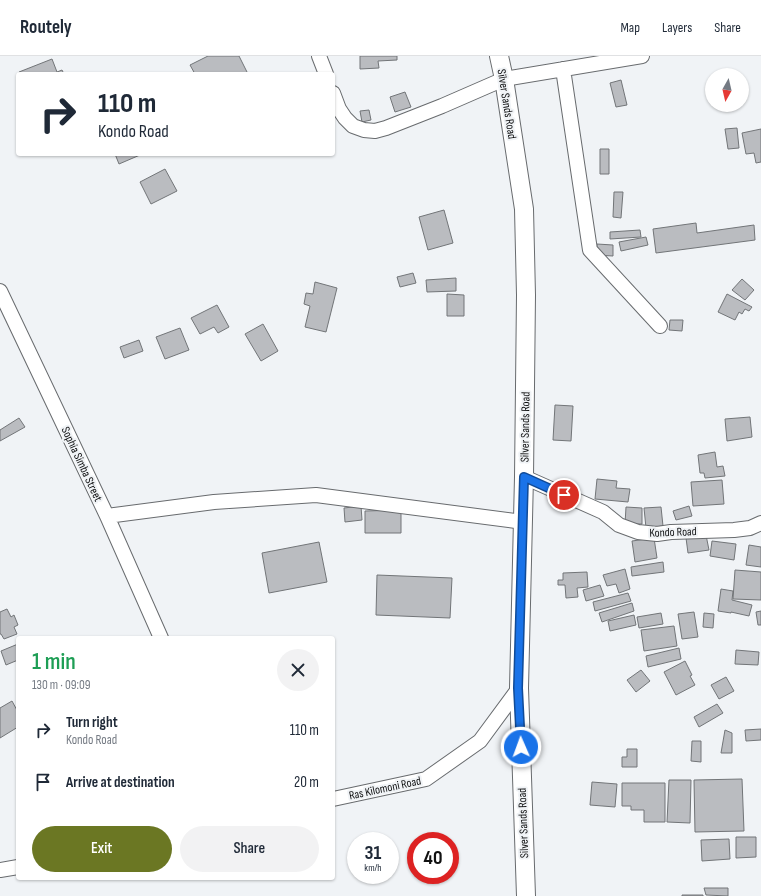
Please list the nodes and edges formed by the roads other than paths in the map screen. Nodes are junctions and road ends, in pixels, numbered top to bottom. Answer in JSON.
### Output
{"nodes":[{"id":1,"x":319,"y":56,"type":"edge"},
{"id":2,"x":499,"y":56,"type":"edge"},
{"id":3,"x":642,"y":56,"type":"edge"},
{"id":4,"x":563,"y":69,"type":"junction"},
{"id":5,"x":325,"y":72,"type":"edge"},
{"id":6,"x":504,"y":79,"type":"junction"},
{"id":7,"x":335,"y":98,"type":"edge"},
{"id":8,"x":0,"y":291,"type":"edge"},
{"id":9,"x":660,"y":326,"type":"dead end"},
{"id":10,"x":524,"y":477,"type":"junction"},
{"id":11,"x":108,"y":516,"type":"junction"},
{"id":12,"x":523,"y":522,"type":"junction"},
{"id":13,"x":761,"y":523,"type":"edge"},
{"id":14,"x":160,"y":636,"type":"edge"},
{"id":15,"x":518,"y":688,"type":"junction"},
{"id":16,"x":335,"y":799,"type":"edge"},
{"id":17,"x":16,"y":867,"type":"edge"},
{"id":18,"x":0,"y":870,"type":"edge"},
{"id":19,"x":526,"y":896,"type":"edge"}],
"edges":[{"from":1,"to":5,"type":"street"},
{"from":2,"to":6,"type":"street","name":"Silver Sands Road"},
{"from":3,"to":4,"type":"street"},
{"from":4,"to":6,"type":"street"},
{"from":4,"to":9,"type":"street"},
{"from":6,"to":7,"type":"street"},
{"from":6,"to":10,"type":"street","name":"Silver Sands Road"},
{"from":8,"to":11,"type":"street","name":"Sophia Simba Street"},
{"from":10,"to":12,"type":"street","name":"Silver Sands Road"},
{"from":10,"to":13,"type":"street","name":"Kondo Road"},
{"from":11,"to":12,"type":"street"},
{"from":11,"to":14,"type":"street","name":"Sophia Simba Street"},
{"from":12,"to":15,"type":"street","name":"Silver Sands Road"},
{"from":15,"to":16,"type":"street","name":"Ras Kilomoni Road"},
{"from":15,"to":19,"type":"street","name":"Silver Sands Road"},
{"from":17,"to":18,"type":"street"}]}
